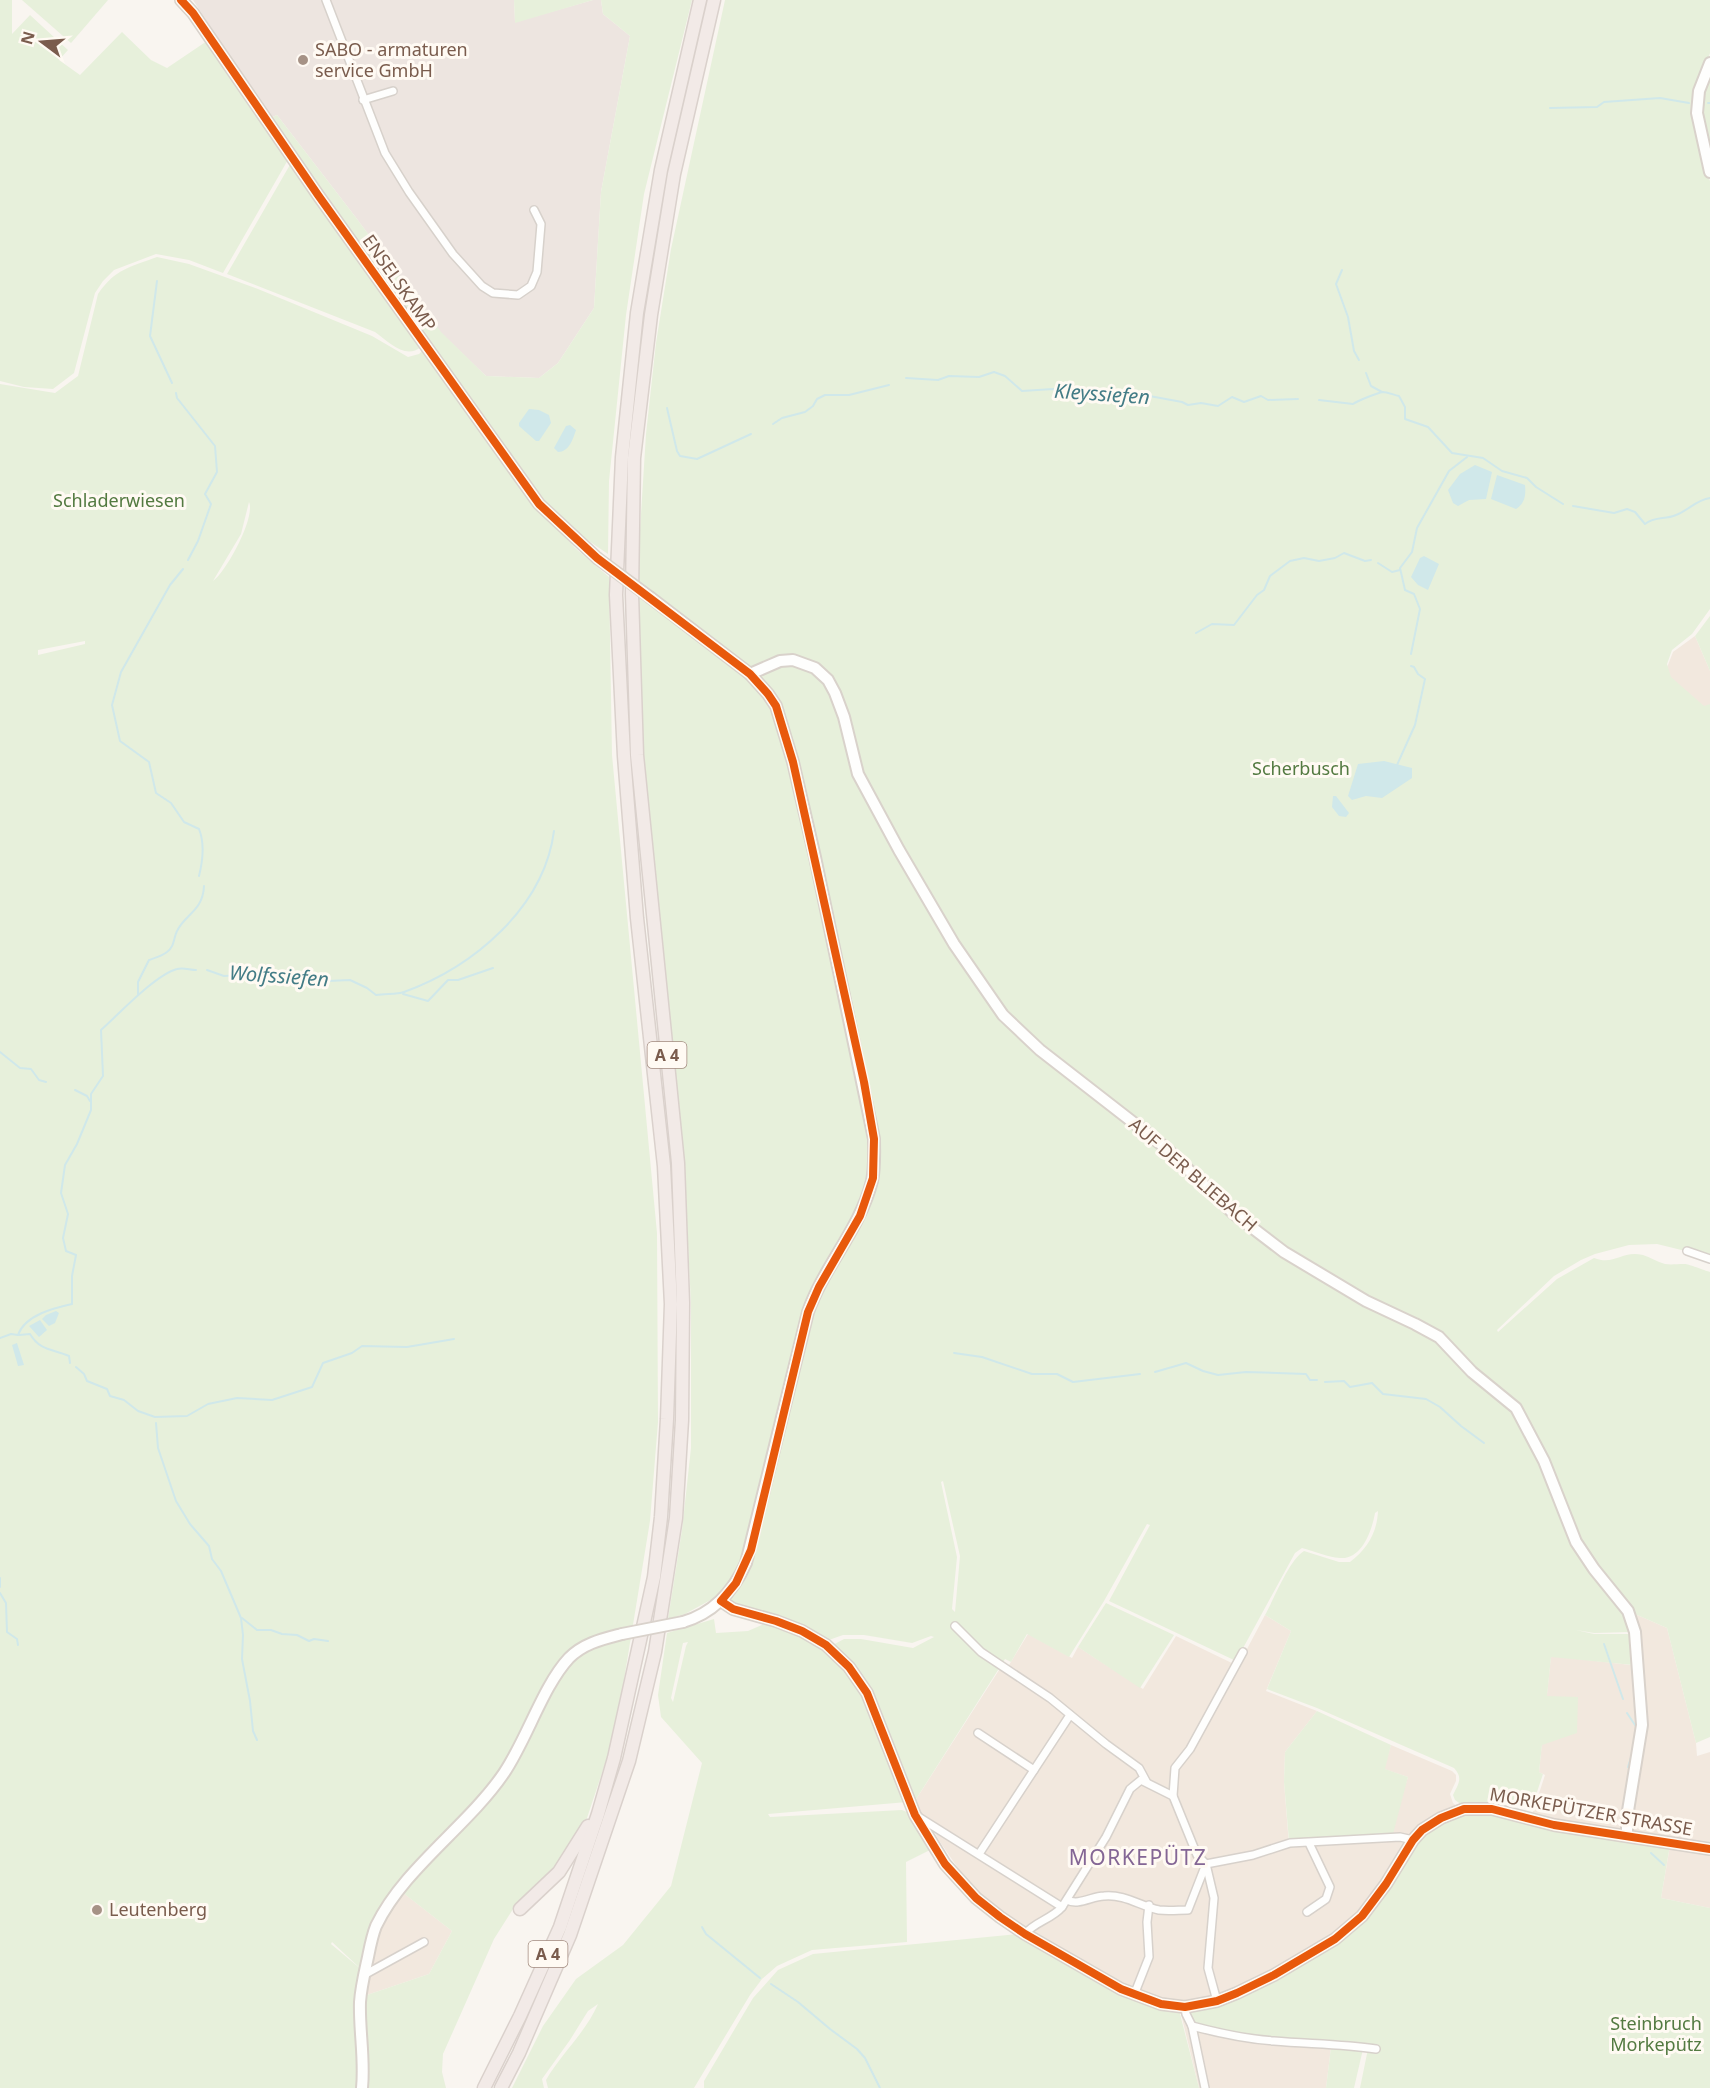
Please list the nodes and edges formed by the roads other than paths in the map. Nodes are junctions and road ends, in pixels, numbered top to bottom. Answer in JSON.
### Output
{"nodes":[{"id":1,"x":181,"y":0,"type":"edge"},
{"id":2,"x":187,"y":0,"type":"edge"},
{"id":3,"x":326,"y":0,"type":"edge"},
{"id":4,"x":700,"y":0,"type":"edge"},
{"id":5,"x":714,"y":0,"type":"edge"},
{"id":6,"x":193,"y":13,"type":"junction"},
{"id":7,"x":1710,"y":63,"type":"edge"},
{"id":8,"x":393,"y":91,"type":"dead end"},
{"id":9,"x":363,"y":100,"type":"junction"},
{"id":10,"x":1710,"y":172,"type":"edge"},
{"id":11,"x":534,"y":210,"type":"dead end"},
{"id":12,"x":750,"y":674,"type":"junction"},
{"id":13,"x":1687,"y":1251,"type":"dead end"},
{"id":14,"x":1710,"y":1259,"type":"edge"},
{"id":15,"x":721,"y":1601,"type":"junction"},
{"id":16,"x":955,"y":1626,"type":"dead end"},
{"id":17,"x":1243,"y":1652,"type":"dead end"},
{"id":18,"x":1070,"y":1715,"type":"junction"},
{"id":19,"x":978,"y":1733,"type":"dead end"},
{"id":20,"x":1034,"y":1770,"type":"junction"},
{"id":21,"x":1146,"y":1781,"type":"junction"},
{"id":22,"x":1173,"y":1796,"type":"junction"},
{"id":23,"x":598,"y":1814,"type":"junction"},
{"id":24,"x":915,"y":1815,"type":"junction"},
{"id":25,"x":1627,"y":1835,"type":"junction"},
{"id":26,"x":1413,"y":1840,"type":"junction"},
{"id":27,"x":1309,"y":1843,"type":"junction"},
{"id":28,"x":1710,"y":1849,"type":"edge"},
{"id":29,"x":979,"y":1854,"type":"junction"},
{"id":30,"x":1206,"y":1864,"type":"junction"},
{"id":31,"x":1067,"y":1900,"type":"junction"},
{"id":32,"x":1149,"y":1905,"type":"junction"},
{"id":33,"x":1062,"y":1907,"type":"junction"},
{"id":34,"x":520,"y":1910,"type":"dead end"},
{"id":35,"x":1307,"y":1912,"type":"dead end"},
{"id":36,"x":1025,"y":1934,"type":"junction"},
{"id":37,"x":424,"y":1942,"type":"dead end"},
{"id":38,"x":364,"y":1975,"type":"junction"},
{"id":39,"x":1134,"y":1995,"type":"junction"},
{"id":40,"x":1216,"y":2001,"type":"junction"},
{"id":41,"x":1185,"y":2007,"type":"junction"},
{"id":42,"x":1192,"y":2026,"type":"junction"},
{"id":43,"x":1376,"y":2049,"type":"dead end"},
{"id":44,"x":362,"y":2088,"type":"edge"},
{"id":45,"x":484,"y":2088,"type":"edge"},
{"id":46,"x":501,"y":2088,"type":"edge"},
{"id":47,"x":1205,"y":2088,"type":"edge"}],
"edges":[{"from":1,"to":6,"type":"street","name":"ENSELSKAMP"},
{"from":2,"to":6,"type":"street","name":"ENSELSKAMP"},
{"from":3,"to":9,"type":"street"},
{"from":4,"to":23,"type":"highway","number":"A 4"},
{"from":5,"to":46,"type":"highway","number":"A 4"},
{"from":6,"to":12,"type":"street","name":"ENSELSKAMP","bridge":true},
{"from":7,"to":10,"type":"street"},
{"from":8,"to":9,"type":"street"},
{"from":9,"to":11,"type":"street"},
{"from":12,"to":15,"type":"street","name":"ENSELSKAMP"},
{"from":12,"to":25,"type":"street","name":"AUF DER BLIEBACH"},
{"from":13,"to":14,"type":"street"},
{"from":15,"to":24,"type":"street","name":"MORKEPÜTZER STRASSE"},
{"from":15,"to":38,"type":"street","bridge":true},
{"from":16,"to":18,"type":"street"},
{"from":17,"to":22,"type":"street"},
{"from":18,"to":20,"type":"street"},
{"from":18,"to":21,"type":"street"},
{"from":19,"to":20,"type":"street"},
{"from":20,"to":29,"type":"street"},
{"from":21,"to":22,"type":"street"},
{"from":21,"to":31,"type":"street"},
{"from":22,"to":30,"type":"street"},
{"from":23,"to":34,"type":"highway"},
{"from":23,"to":45,"type":"highway","number":"A 4"},
{"from":24,"to":29,"type":"street"},
{"from":24,"to":36,"type":"street","name":"MORKEPÜTZER STRASSE"},
{"from":25,"to":26,"type":"street","name":"MORKEPÜTZER STRASSE"},
{"from":25,"to":28,"type":"street","name":"MORKEPÜTZER STRASSE"},
{"from":26,"to":27,"type":"street"},
{"from":26,"to":40,"type":"street","name":"MORKEPÜTZER STRASSE"},
{"from":27,"to":30,"type":"street"},
{"from":27,"to":35,"type":"street"},
{"from":29,"to":33,"type":"street"},
{"from":30,"to":32,"type":"street"},
{"from":30,"to":40,"type":"street"},
{"from":31,"to":32,"type":"street"},
{"from":31,"to":33,"type":"street"},
{"from":32,"to":39,"type":"street"},
{"from":33,"to":36,"type":"street"},
{"from":36,"to":39,"type":"street","name":"MORKEPÜTZER STRASSE"},
{"from":37,"to":38,"type":"street"},
{"from":38,"to":44,"type":"street"},
{"from":39,"to":41,"type":"street","name":"MORKEPÜTZER STRASSE"},
{"from":40,"to":41,"type":"street","name":"MORKEPÜTZER STRASSE"},
{"from":41,"to":42,"type":"street"},
{"from":42,"to":43,"type":"street"},
{"from":42,"to":47,"type":"street"}]}
